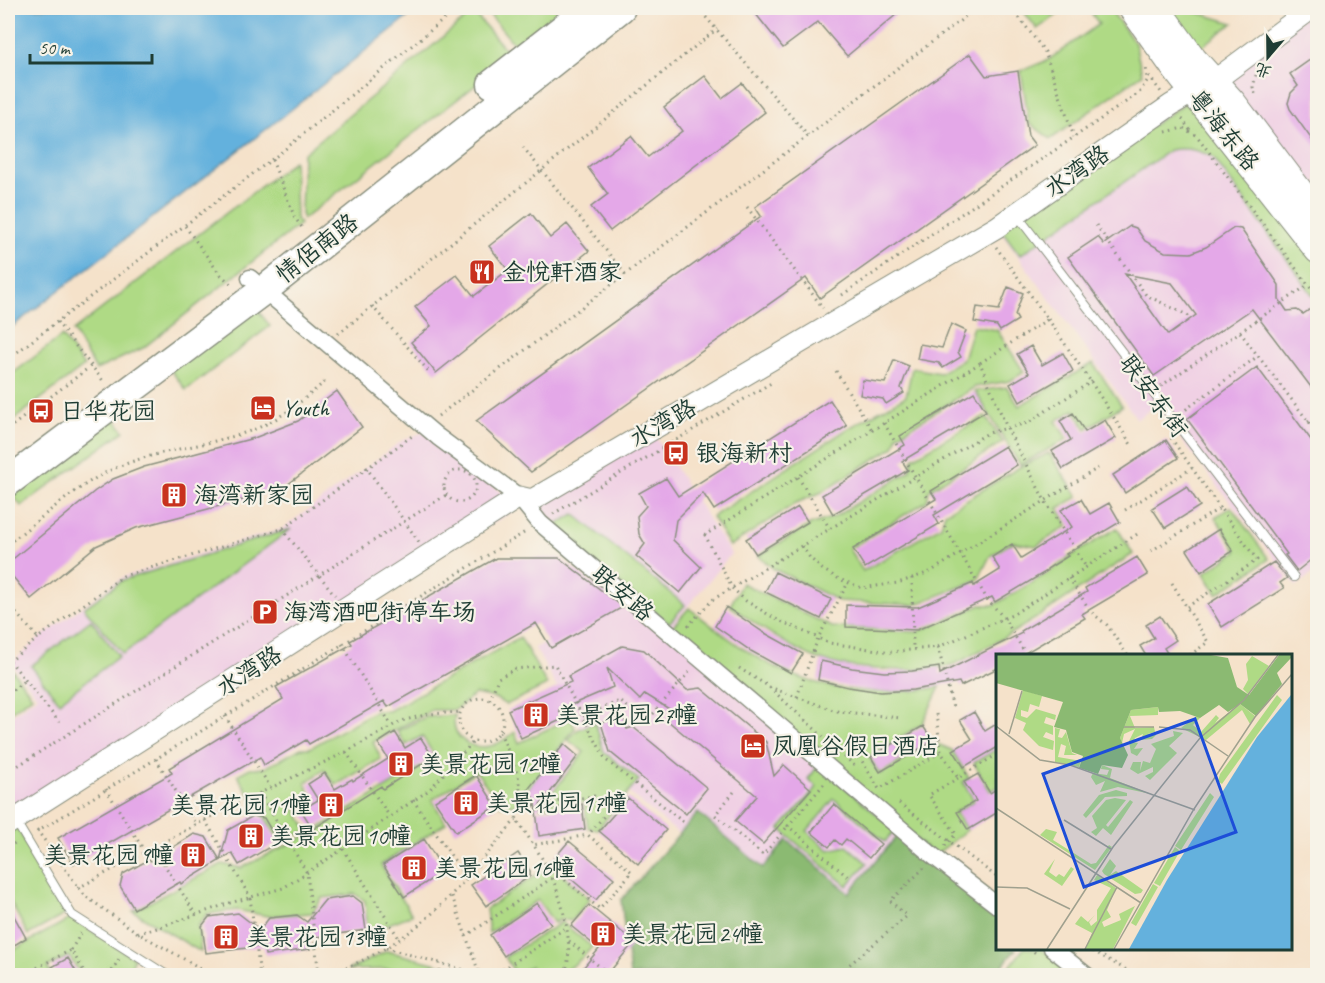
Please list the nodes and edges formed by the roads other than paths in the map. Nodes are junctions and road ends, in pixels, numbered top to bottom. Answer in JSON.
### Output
{"nodes":[{"id":1,"x":589,"y":8,"type":"edge"},
{"id":2,"x":621,"y":8,"type":"edge"},
{"id":3,"x":1132,"y":8,"type":"edge"},
{"id":4,"x":1156,"y":8,"type":"edge"},
{"id":5,"x":1312,"y":8,"type":"edge"},
{"id":6,"x":1204,"y":87,"type":"junction"},
{"id":7,"x":1016,"y":214,"type":"junction"},
{"id":8,"x":1317,"y":216,"type":"edge"},
{"id":9,"x":1317,"y":250,"type":"edge"},
{"id":10,"x":250,"y":285,"type":"junction"},
{"id":11,"x":10,"y":447,"type":"edge"},
{"id":12,"x":8,"y":482,"type":"edge"},
{"id":13,"x":519,"y":497,"type":"junction"},
{"id":14,"x":1294,"y":577,"type":"dead end"},
{"id":15,"x":16,"y":822,"type":"edge"},
{"id":16,"x":996,"y":904,"type":"edge"},
{"id":17,"x":1055,"y":950,"type":"edge"},
{"id":18,"x":168,"y":975,"type":"edge"},
{"id":19,"x":1087,"y":975,"type":"edge"}],
"edges":[{"from":1,"to":10,"type":"highway","name":"情侣南路"},
{"from":2,"to":10,"type":"highway","name":"情侣南路"},
{"from":3,"to":6,"type":"main road","name":"粤海东路"},
{"from":4,"to":6,"type":"main road","name":"粤海东路"},
{"from":5,"to":6,"type":"street","name":"水湾路"},
{"from":6,"to":7,"type":"street","name":"水湾路"},
{"from":6,"to":8,"type":"main road","name":"粤海东路"},
{"from":6,"to":9,"type":"main road","name":"粤海东路"},
{"from":7,"to":13,"type":"street","name":"水湾路"},
{"from":7,"to":14,"type":"lane","name":"联安东街"},
{"from":10,"to":11,"type":"highway","name":"情侣南路"},
{"from":10,"to":12,"type":"highway","name":"情侣南路"},
{"from":10,"to":13,"type":"street","name":"联安路"},
{"from":13,"to":15,"type":"street","name":"水湾路"},
{"from":13,"to":16,"type":"street","name":"联安路"},
{"from":15,"to":18,"type":"lane"},
{"from":17,"to":19,"type":"street"}]}
